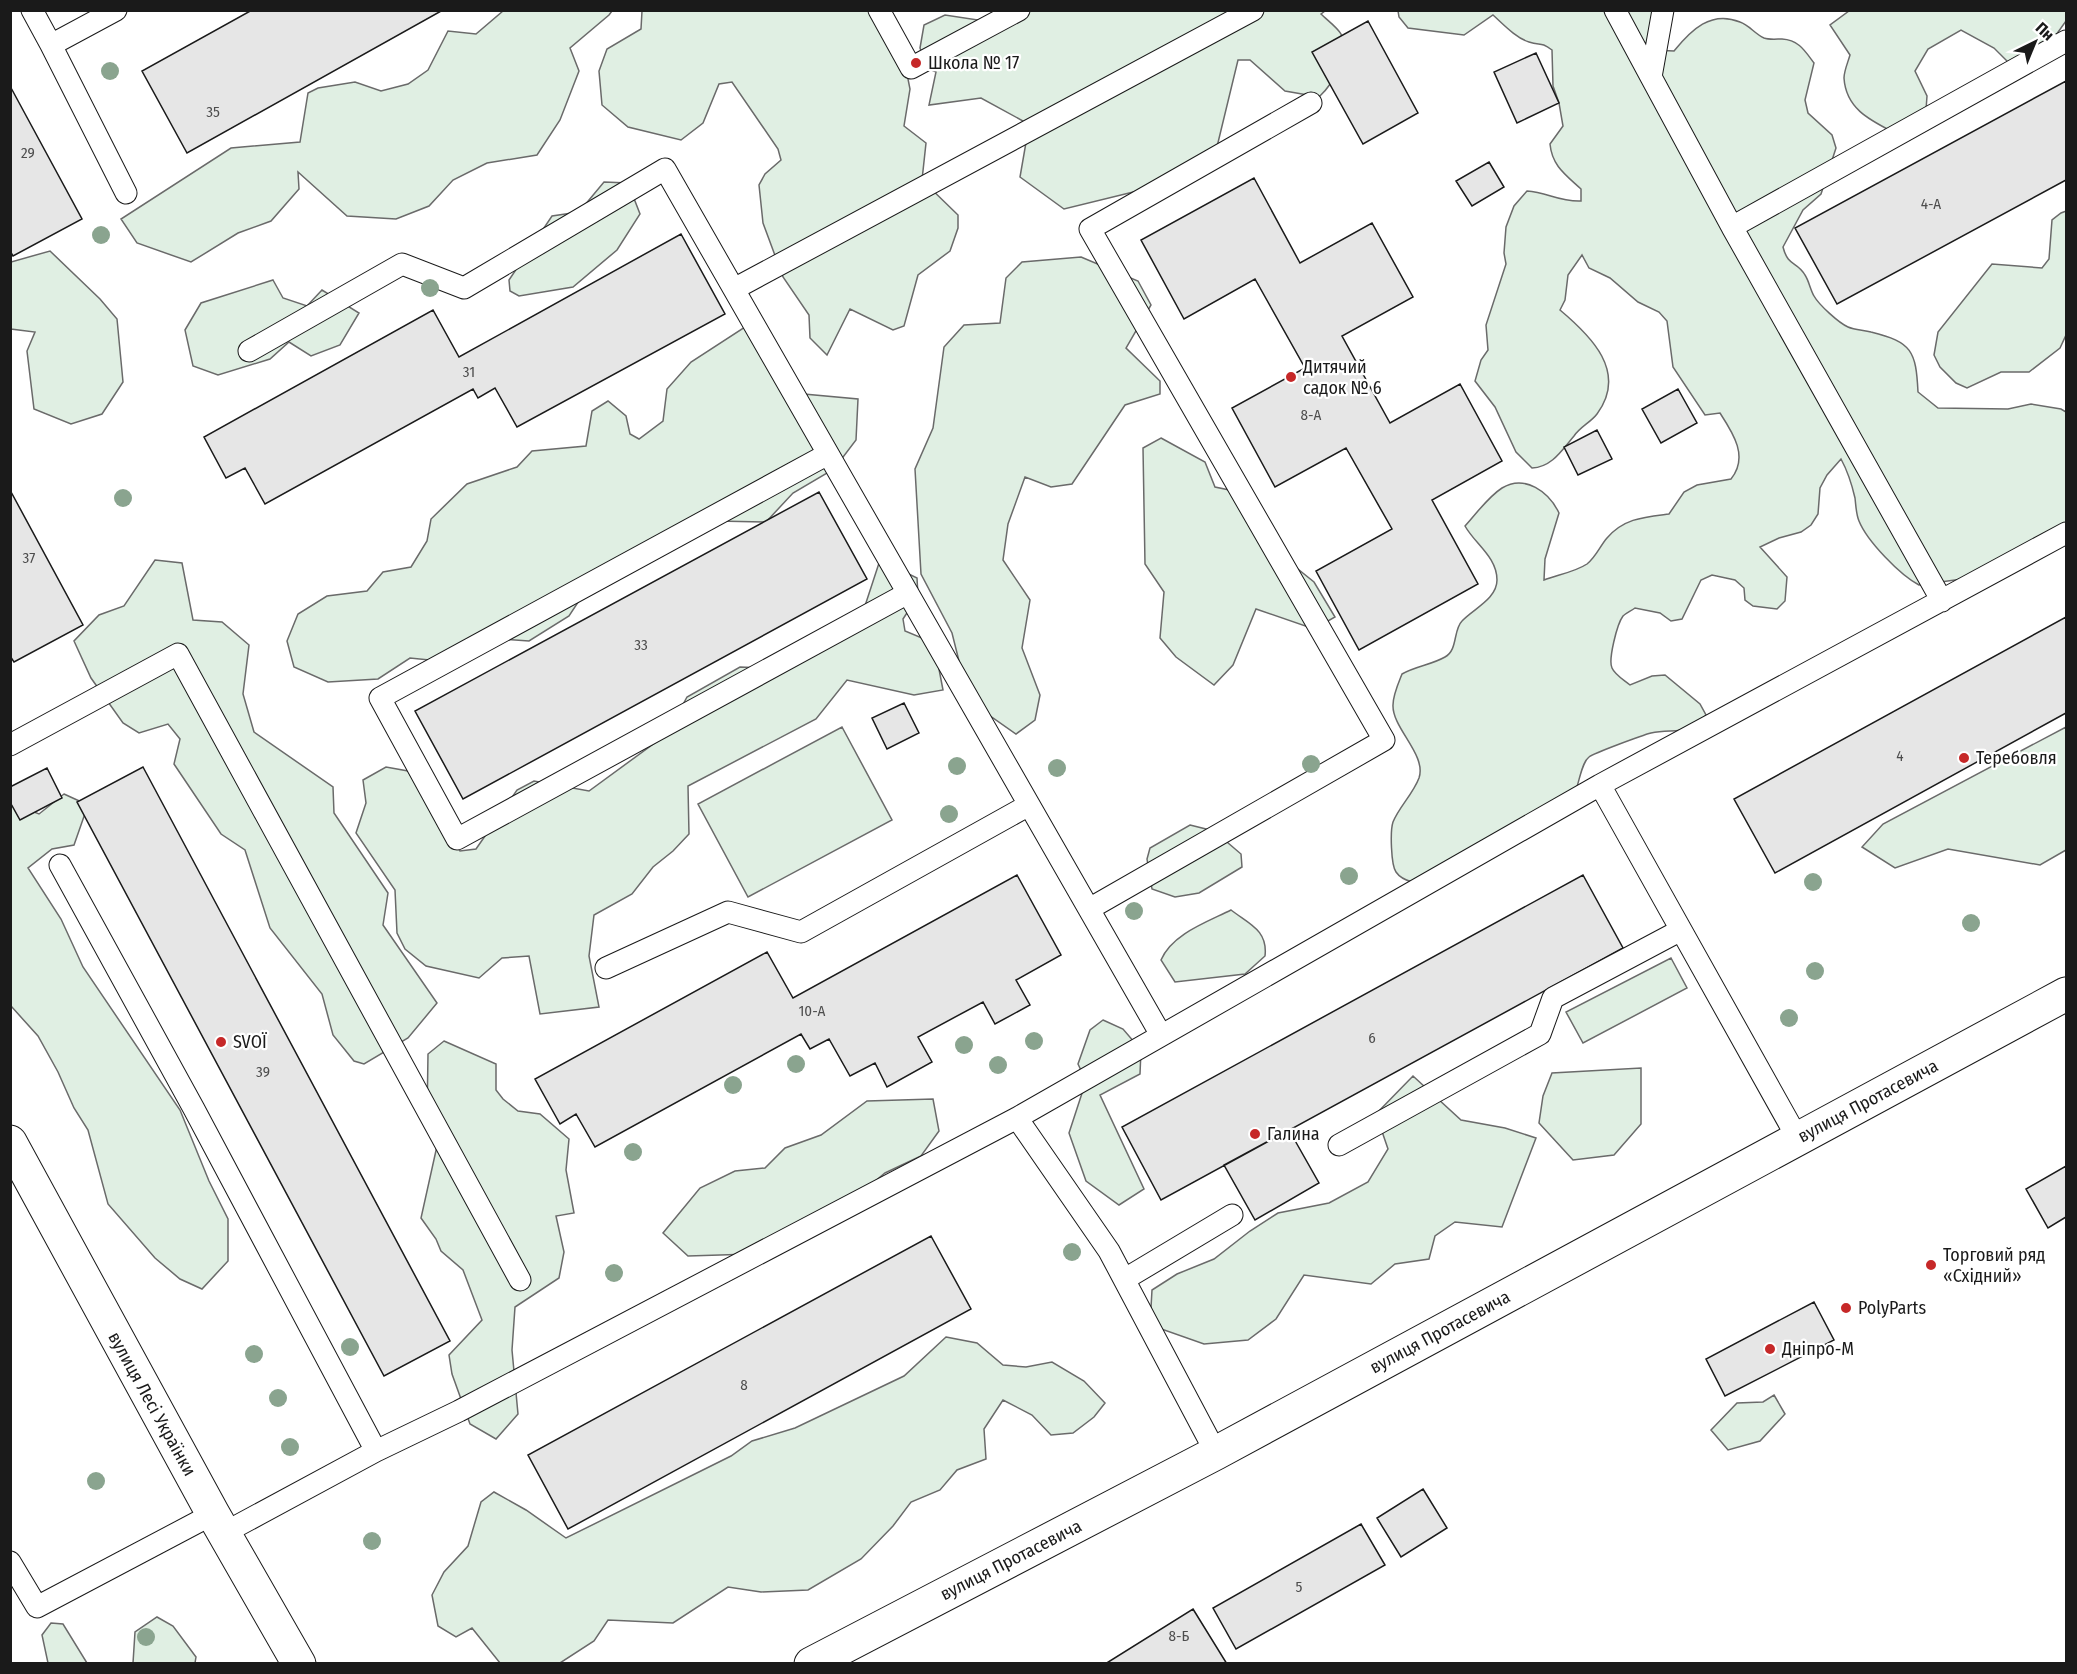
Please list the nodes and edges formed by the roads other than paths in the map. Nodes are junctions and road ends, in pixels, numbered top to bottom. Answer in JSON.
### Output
{"nodes":[{"id":1,"x":32,"y":10,"type":"edge"},
{"id":2,"x":116,"y":10,"type":"edge"},
{"id":3,"x":879,"y":10,"type":"edge"},
{"id":4,"x":1019,"y":10,"type":"edge"},
{"id":5,"x":1253,"y":10,"type":"edge"},
{"id":6,"x":1615,"y":10,"type":"edge"},
{"id":7,"x":1663,"y":10,"type":"edge"},
{"id":8,"x":2067,"y":41,"type":"edge"},
{"id":9,"x":51,"y":45,"type":"junction"},
{"id":10,"x":1651,"y":77,"type":"junction"},
{"id":11,"x":1311,"y":103,"type":"dead end"},
{"id":12,"x":126,"y":193,"type":"dead end"},
{"id":13,"x":1732,"y":226,"type":"junction"},
{"id":14,"x":734,"y":289,"type":"junction"},
{"id":15,"x":249,"y":351,"type":"dead end"},
{"id":16,"x":828,"y":454,"type":"junction"},
{"id":17,"x":2067,"y":533,"type":"edge"},
{"id":18,"x":908,"y":593,"type":"junction"},
{"id":19,"x":1942,"y":601,"type":"junction"},
{"id":20,"x":10,"y":745,"type":"edge"},
{"id":21,"x":1600,"y":785,"type":"junction"},
{"id":22,"x":1029,"y":804,"type":"junction"},
{"id":23,"x":60,"y":865,"type":"dead end"},
{"id":24,"x":1089,"y":909,"type":"junction"},
{"id":25,"x":1681,"y":930,"type":"junction"},
{"id":26,"x":606,"y":968,"type":"dead end"},
{"id":27,"x":2067,"y":994,"type":"edge"},
{"id":28,"x":1161,"y":1035,"type":"junction"},
{"id":29,"x":1017,"y":1118,"type":"junction"},
{"id":30,"x":1798,"y":1139,"type":"junction"},
{"id":31,"x":10,"y":1142,"type":"edge"},
{"id":32,"x":1339,"y":1145,"type":"dead end"},
{"id":33,"x":1232,"y":1215,"type":"dead end"},
{"id":34,"x":1125,"y":1279,"type":"junction"},
{"id":35,"x":520,"y":1280,"type":"dead end"},
{"id":36,"x":376,"y":1451,"type":"junction"},
{"id":37,"x":1216,"y":1453,"type":"junction"},
{"id":38,"x":218,"y":1524,"type":"junction"},
{"id":39,"x":10,"y":1562,"type":"edge"},
{"id":40,"x":298,"y":1664,"type":"edge"},
{"id":41,"x":811,"y":1664,"type":"edge"}],
"edges":[{"from":1,"to":9,"type":"lane"},
{"from":2,"to":9,"type":"lane"},
{"from":3,"to":4,"type":"lane"},
{"from":5,"to":14,"type":"lane"},
{"from":6,"to":10,"type":"lane"},
{"from":7,"to":10,"type":"lane"},
{"from":8,"to":13,"type":"lane"},
{"from":9,"to":12,"type":"lane"},
{"from":10,"to":13,"type":"lane"},
{"from":11,"to":24,"type":"lane"},
{"from":13,"to":19,"type":"lane"},
{"from":14,"to":15,"type":"lane"},
{"from":14,"to":16,"type":"lane"},
{"from":16,"to":18,"type":"lane"},
{"from":16,"to":18,"type":"lane"},
{"from":17,"to":19,"type":"lane"},
{"from":18,"to":22,"type":"lane"},
{"from":19,"to":21,"type":"lane"},
{"from":20,"to":35,"type":"lane"},
{"from":21,"to":25,"type":"lane"},
{"from":21,"to":28,"type":"lane"},
{"from":22,"to":24,"type":"lane"},
{"from":22,"to":26,"type":"lane"},
{"from":23,"to":36,"type":"lane"},
{"from":24,"to":28,"type":"lane"},
{"from":25,"to":30,"type":"lane"},
{"from":25,"to":32,"type":"lane"},
{"from":27,"to":30,"type":"main road","name":"вулиця Протасевича"},
{"from":28,"to":29,"type":"lane"},
{"from":29,"to":34,"type":"lane"},
{"from":29,"to":36,"type":"lane"},
{"from":30,"to":37,"type":"main road","name":"вулиця Протасевича"},
{"from":31,"to":38,"type":"main road","name":"вулиця Лесі Українки"},
{"from":33,"to":34,"type":"lane"},
{"from":34,"to":37,"type":"lane"},
{"from":36,"to":38,"type":"lane"},
{"from":37,"to":41,"type":"main road","name":"вулиця Протасевича"},
{"from":38,"to":39,"type":"lane"},
{"from":38,"to":40,"type":"main road","name":"вулиця Лесі Українки"}]}
